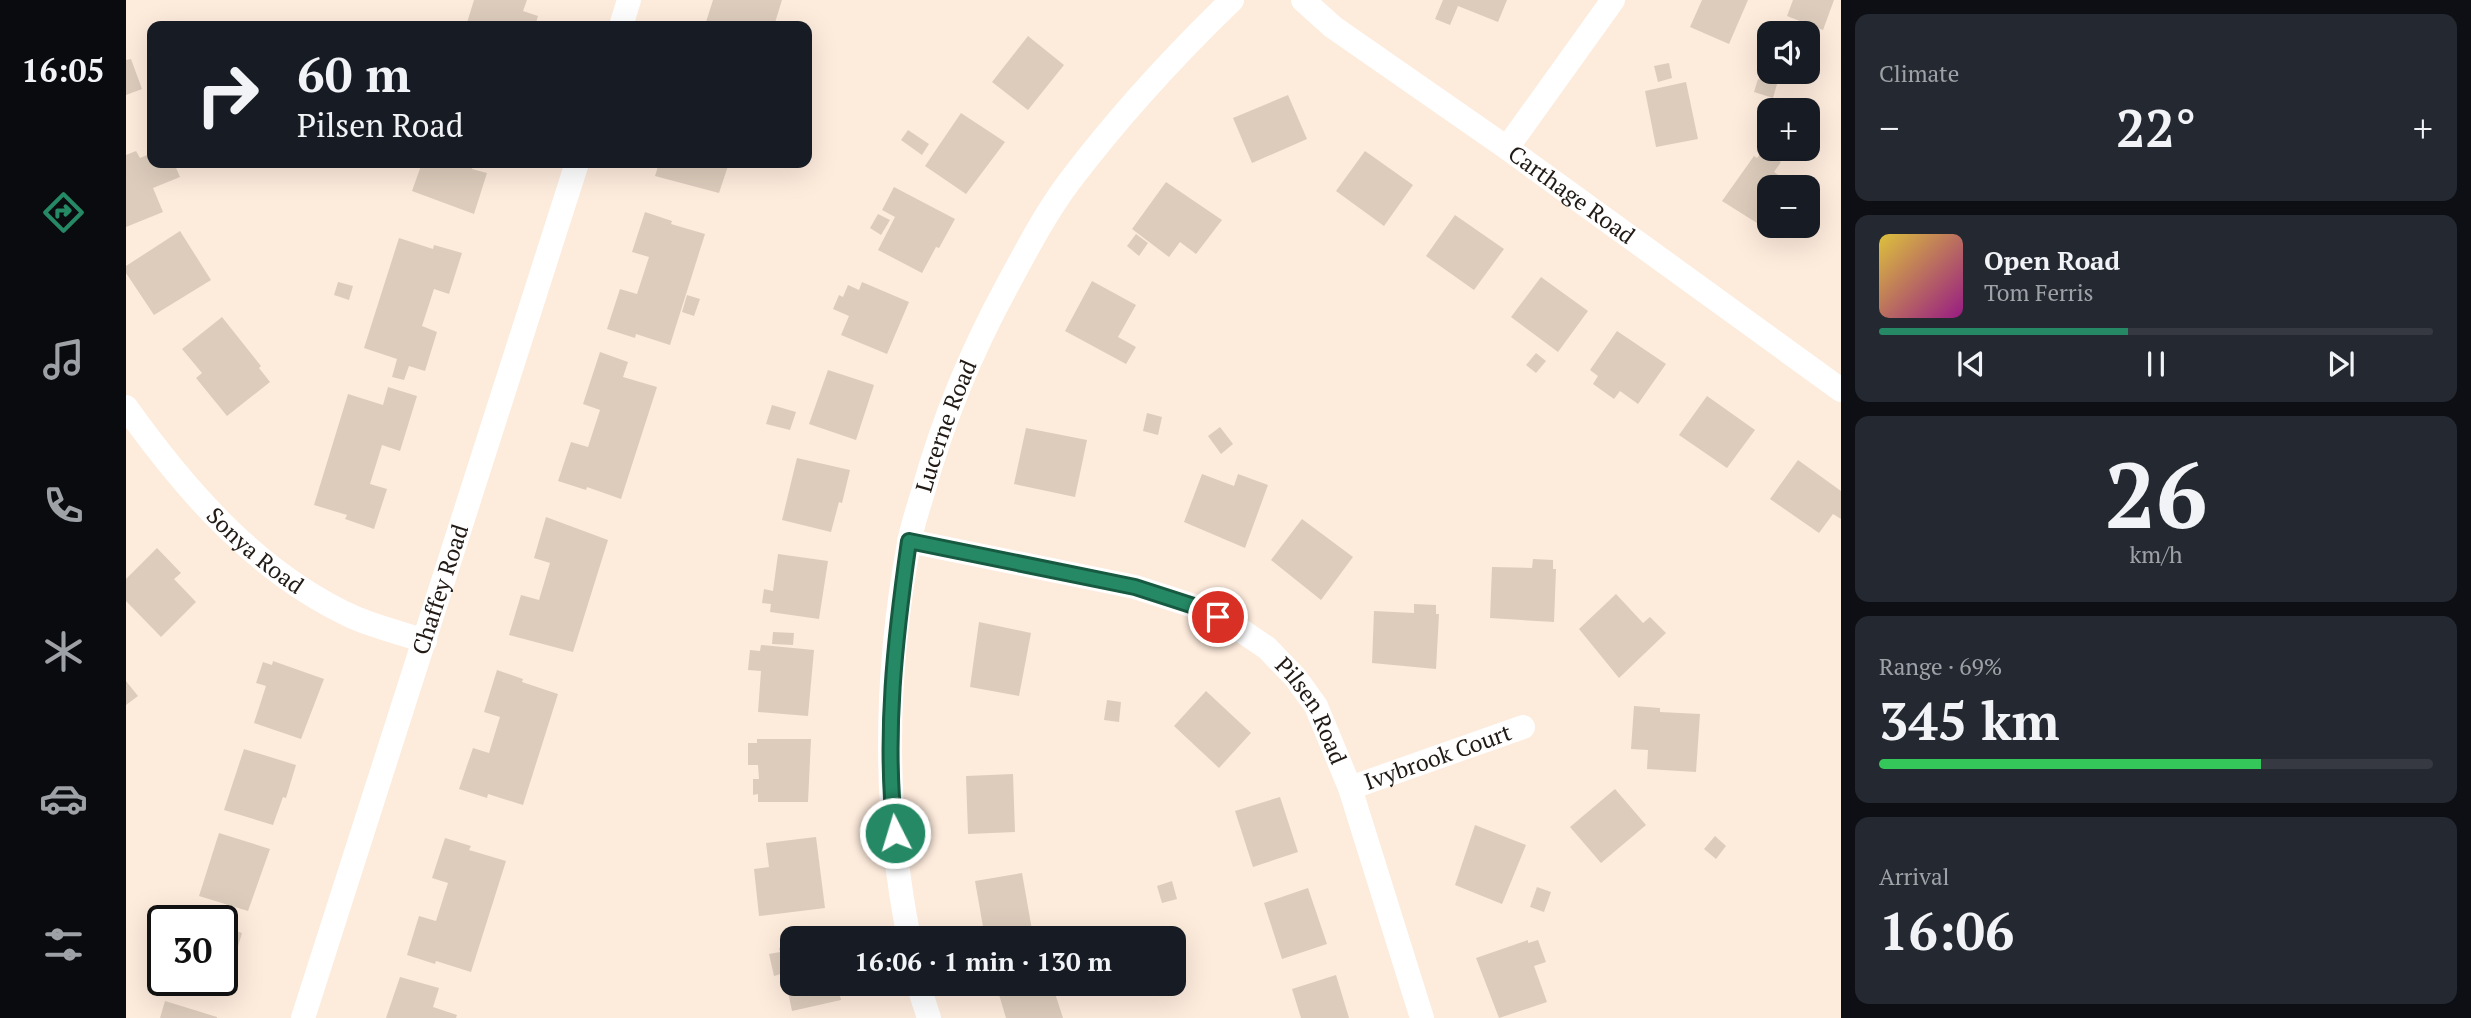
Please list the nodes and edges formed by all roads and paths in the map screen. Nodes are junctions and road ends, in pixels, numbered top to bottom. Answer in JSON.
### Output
{"nodes":[{"id":1,"x":629,"y":0,"type":"edge"},
{"id":2,"x":1232,"y":0,"type":"edge"},
{"id":3,"x":1303,"y":0,"type":"edge"},
{"id":4,"x":1613,"y":0,"type":"edge"},
{"id":5,"x":623,"y":21,"type":"edge"},
{"id":6,"x":1507,"y":148,"type":"junction"},
{"id":7,"x":575,"y":168,"type":"edge"},
{"id":8,"x":1841,"y":390,"type":"edge"},
{"id":9,"x":126,"y":407,"type":"edge"},
{"id":10,"x":909,"y":541,"type":"junction"},
{"id":11,"x":425,"y":641,"type":"junction"},
{"id":12,"x":1524,"y":727,"type":"dead end"},
{"id":13,"x":1350,"y":788,"type":"junction"},
{"id":14,"x":907,"y":926,"type":"edge"},
{"id":15,"x":922,"y":996,"type":"edge"},
{"id":16,"x":303,"y":1018,"type":"edge"},
{"id":17,"x":929,"y":1018,"type":"edge"},
{"id":18,"x":1422,"y":1018,"type":"edge"}],
"edges":[{"from":1,"to":5,"type":"street"},
{"from":2,"to":10,"type":"street","name":"Lucerne Road"},
{"from":3,"to":6,"type":"street","name":"Carthage Road"},
{"from":4,"to":6,"type":"street"},
{"from":6,"to":8,"type":"street","name":"Carthage Road"},
{"from":7,"to":11,"type":"street","name":"Chaffey Road"},
{"from":9,"to":11,"type":"street","name":"Sonya Road"},
{"from":10,"to":13,"type":"street","name":"Pilsen Road"},
{"from":10,"to":14,"type":"street","name":"Lucerne Road"},
{"from":11,"to":16,"type":"street","name":"Chaffey Road"},
{"from":12,"to":13,"type":"street","name":"Ivybrook Court"},
{"from":13,"to":18,"type":"street","name":"Pilsen Road"},
{"from":15,"to":17,"type":"street"}]}
